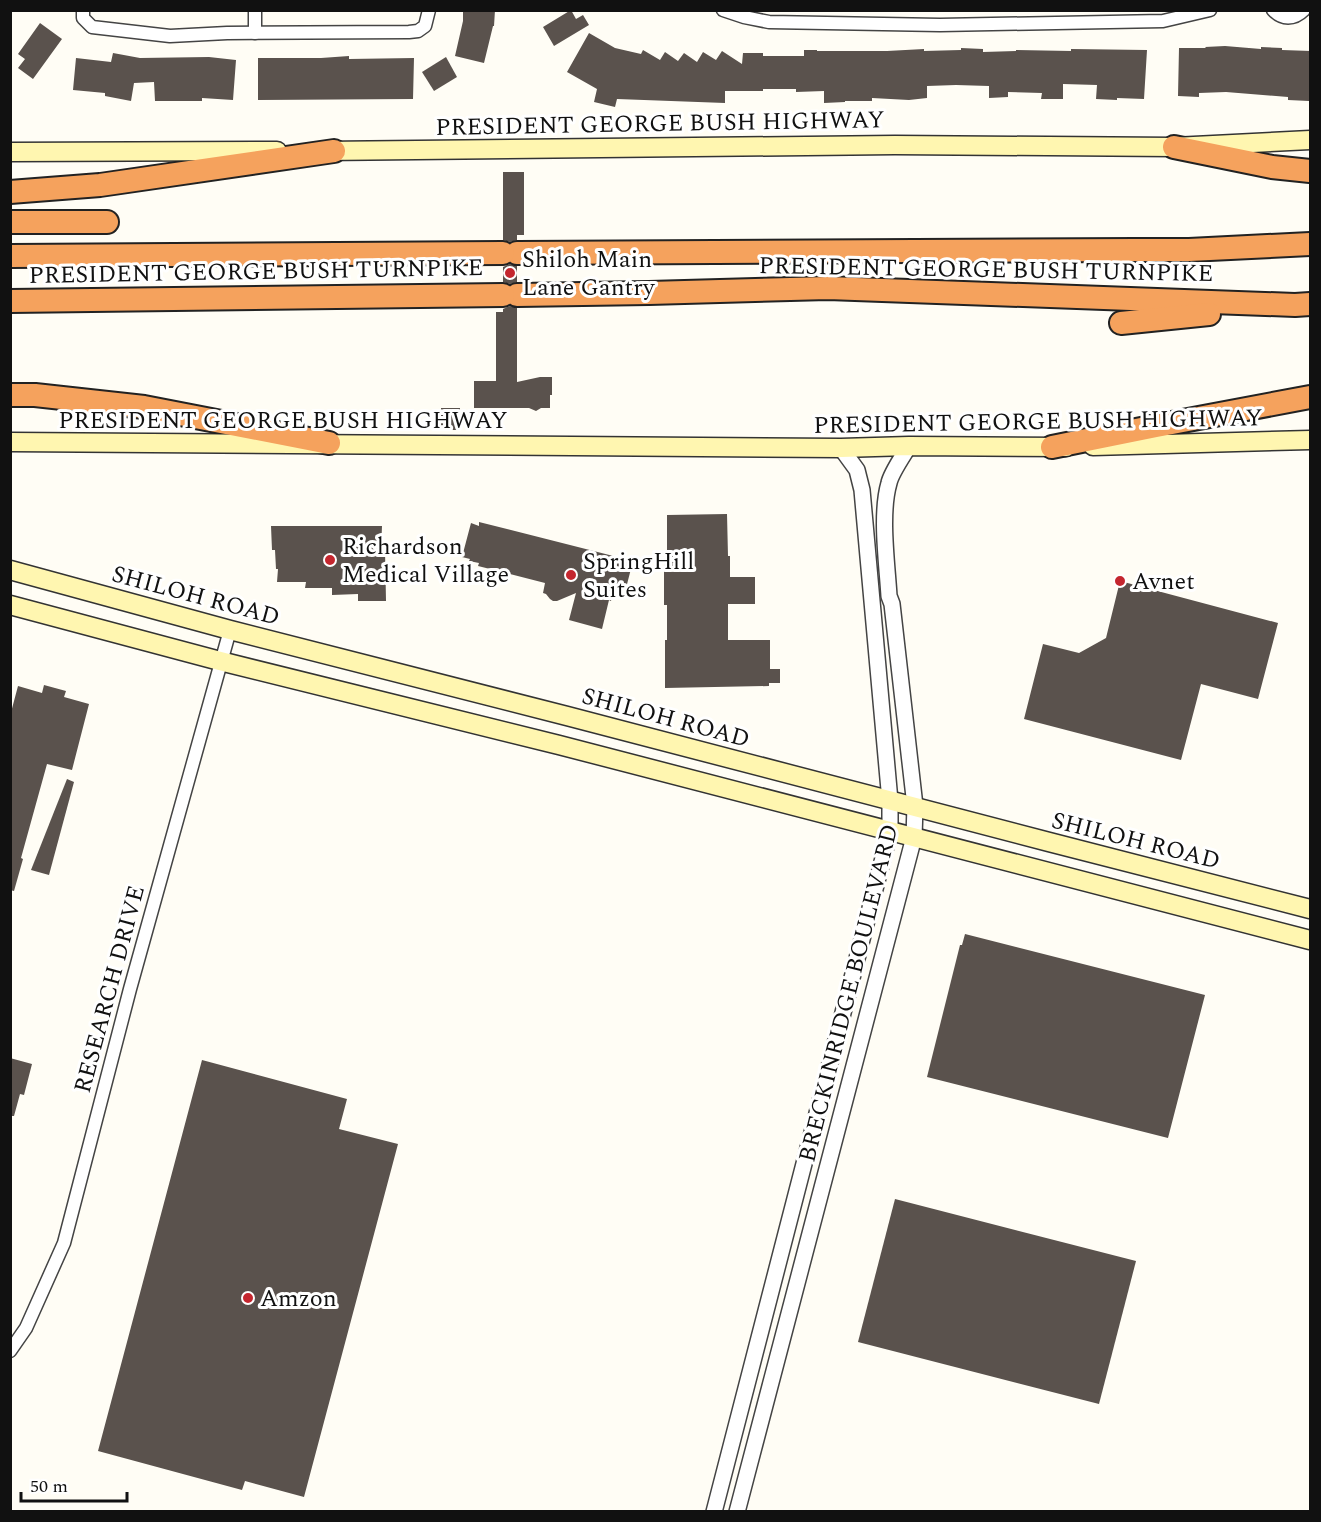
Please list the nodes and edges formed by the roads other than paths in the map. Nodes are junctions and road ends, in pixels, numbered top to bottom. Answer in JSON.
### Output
{"nodes":[{"id":1,"x":83,"y":10,"type":"edge"},
{"id":2,"x":255,"y":10,"type":"edge"},
{"id":3,"x":429,"y":10,"type":"edge"},
{"id":4,"x":723,"y":10,"type":"edge"},
{"id":5,"x":1210,"y":10,"type":"edge"},
{"id":6,"x":1273,"y":10,"type":"edge"},
{"id":7,"x":1304,"y":10,"type":"edge"},
{"id":8,"x":255,"y":33,"type":"junction"},
{"id":9,"x":1311,"y":140,"type":"edge"},
{"id":10,"x":1174,"y":147,"type":"junction"},
{"id":11,"x":334,"y":151,"type":"junction"},
{"id":12,"x":10,"y":152,"type":"edge"},
{"id":13,"x":1311,"y":171,"type":"edge"},
{"id":14,"x":10,"y":192,"type":"edge"},
{"id":15,"x":10,"y":222,"type":"edge"},
{"id":16,"x":106,"y":222,"type":"dead end"},
{"id":17,"x":1311,"y":244,"type":"edge"},
{"id":18,"x":10,"y":256,"type":"edge"},
{"id":19,"x":10,"y":301,"type":"edge"},
{"id":20,"x":1303,"y":305,"type":"edge"},
{"id":21,"x":1121,"y":323,"type":"dead end"},
{"id":22,"x":10,"y":395,"type":"edge"},
{"id":23,"x":1311,"y":397,"type":"edge"},
{"id":24,"x":1311,"y":440,"type":"edge"},
{"id":25,"x":10,"y":442,"type":"edge"},
{"id":26,"x":329,"y":443,"type":"junction"},
{"id":27,"x":909,"y":446,"type":"junction"},
{"id":28,"x":1052,"y":447,"type":"junction"},
{"id":29,"x":841,"y":448,"type":"junction"},
{"id":30,"x":10,"y":570,"type":"edge"},
{"id":31,"x":892,"y":604,"type":"junction"},
{"id":32,"x":10,"y":605,"type":"edge"},
{"id":33,"x":873,"y":610,"type":"junction"},
{"id":34,"x":230,"y":630,"type":"junction"},
{"id":35,"x":220,"y":661,"type":"junction"},
{"id":36,"x":567,"y":716,"type":"junction"},
{"id":37,"x":559,"y":745,"type":"junction"},
{"id":38,"x":890,"y":801,"type":"junction"},
{"id":39,"x":915,"y":806,"type":"junction"},
{"id":40,"x":890,"y":831,"type":"junction"},
{"id":41,"x":914,"y":837,"type":"junction"},
{"id":42,"x":1311,"y":909,"type":"edge"},
{"id":43,"x":1311,"y":940,"type":"edge"},
{"id":44,"x":10,"y":1351,"type":"edge"},
{"id":45,"x":714,"y":1512,"type":"edge"},
{"id":46,"x":737,"y":1512,"type":"edge"}],
"edges":[{"from":1,"to":8,"type":"street"},
{"from":2,"to":8,"type":"street"},
{"from":3,"to":8,"type":"street"},
{"from":4,"to":5,"type":"street"},
{"from":6,"to":7,"type":"street"},
{"from":9,"to":10,"type":"main road","name":"PRESIDENT GEORGE BUSH HIGHWAY"},
{"from":10,"to":11,"type":"main road","name":"PRESIDENT GEORGE BUSH HIGHWAY"},
{"from":10,"to":13,"type":"highway"},
{"from":11,"to":12,"type":"main road","name":"PRESIDENT GEORGE BUSH HIGHWAY"},
{"from":11,"to":14,"type":"highway"},
{"from":15,"to":16,"type":"highway"},
{"from":17,"to":18,"type":"highway","name":"PRESIDENT GEORGE BUSH TURNPIKE"},
{"from":19,"to":20,"type":"highway","name":"PRESIDENT GEORGE BUSH TURNPIKE"},
{"from":20,"to":21,"type":"highway"},
{"from":22,"to":26,"type":"highway"},
{"from":23,"to":28,"type":"highway"},
{"from":24,"to":28,"type":"main road","name":"PRESIDENT GEORGE BUSH HIGHWAY"},
{"from":25,"to":26,"type":"main road","name":"PRESIDENT GEORGE BUSH HIGHWAY"},
{"from":26,"to":29,"type":"main road","name":"PRESIDENT GEORGE BUSH HIGHWAY"},
{"from":27,"to":28,"type":"main road","name":"PRESIDENT GEORGE BUSH HIGHWAY"},
{"from":27,"to":29,"type":"main road","name":"PRESIDENT GEORGE BUSH HIGHWAY"},
{"from":27,"to":31,"type":"street","name":"BRECKINRIDGE BOULEVARD"},
{"from":29,"to":33,"type":"street","name":"BRECKINRIDGE BOULEVARD"},
{"from":30,"to":34,"type":"main road","name":"SHILOH ROAD"},
{"from":31,"to":33,"type":"street"},
{"from":31,"to":39,"type":"street","name":"BRECKINRIDGE BOULEVARD"},
{"from":32,"to":35,"type":"main road"},
{"from":33,"to":38,"type":"street","name":"BRECKINRIDGE BOULEVARD"},
{"from":34,"to":35,"type":"street","name":"RESEARCH DRIVE"},
{"from":34,"to":36,"type":"main road","name":"SHILOH ROAD"},
{"from":35,"to":37,"type":"main road"},
{"from":35,"to":44,"type":"street","name":"RESEARCH DRIVE"},
{"from":36,"to":37,"type":"main road"},
{"from":36,"to":38,"type":"main road","name":"SHILOH ROAD"},
{"from":37,"to":40,"type":"main road"},
{"from":38,"to":39,"type":"main road","name":"SHILOH ROAD"},
{"from":38,"to":40,"type":"street","name":"BRECKINRIDGE BOULEVARD"},
{"from":39,"to":41,"type":"street","name":"BRECKINRIDGE BOULEVARD"},
{"from":39,"to":42,"type":"main road","name":"SHILOH ROAD"},
{"from":40,"to":41,"type":"main road"},
{"from":40,"to":45,"type":"street","name":"BRECKINRIDGE BOULEVARD"},
{"from":41,"to":43,"type":"main road"},
{"from":41,"to":46,"type":"street","name":"BRECKINRIDGE BOULEVARD"}]}
